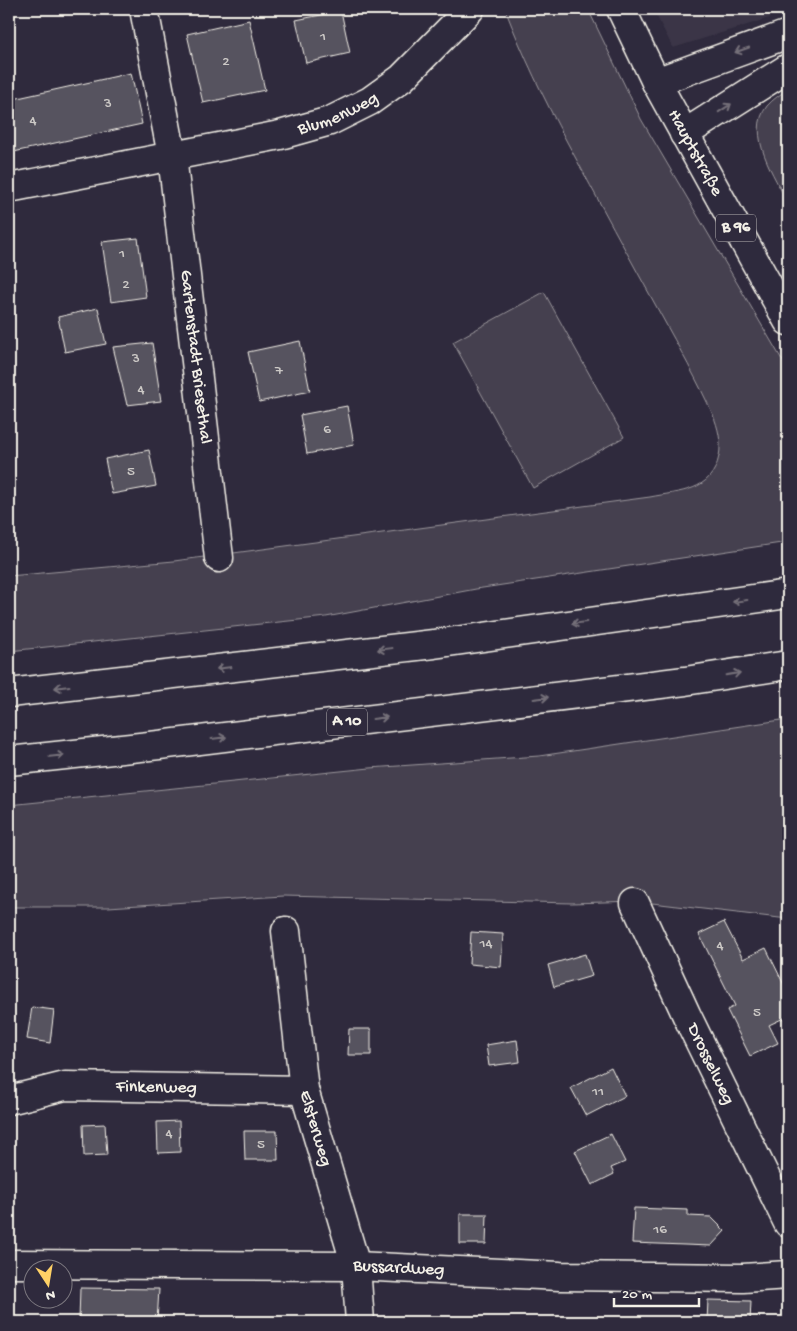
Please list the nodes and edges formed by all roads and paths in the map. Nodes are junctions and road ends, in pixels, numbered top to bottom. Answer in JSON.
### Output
{"nodes":[{"id":1,"x":144,"y":9,"type":"edge"},
{"id":2,"x":470,"y":9,"type":"edge"},
{"id":3,"x":621,"y":9,"type":"edge"},
{"id":4,"x":788,"y":34,"type":"edge"},
{"id":5,"x":788,"y":68,"type":"edge"},
{"id":6,"x":656,"y":82,"type":"junction"},
{"id":7,"x":684,"y":134,"type":"junction"},
{"id":8,"x":172,"y":156,"type":"junction"},
{"id":9,"x":9,"y":188,"type":"edge"},
{"id":10,"x":788,"y":321,"type":"edge"},
{"id":11,"x":219,"y":558,"type":"dead end"},
{"id":12,"x":788,"y":594,"type":"edge"},
{"id":13,"x":788,"y":665,"type":"edge"},
{"id":14,"x":9,"y":693,"type":"edge"},
{"id":15,"x":9,"y":761,"type":"edge"},
{"id":16,"x":634,"y":904,"type":"dead end"},
{"id":17,"x":286,"y":931,"type":"dead end"},
{"id":18,"x":304,"y":1090,"type":"junction"},
{"id":19,"x":9,"y":1100,"type":"edge"},
{"id":20,"x":788,"y":1223,"type":"edge"},
{"id":21,"x":9,"y":1264,"type":"edge"},
{"id":22,"x":356,"y":1266,"type":"junction"},
{"id":23,"x":788,"y":1275,"type":"edge"},
{"id":24,"x":360,"y":1322,"type":"edge"}],
"edges":[{"from":1,"to":8,"type":"main road"},
{"from":2,"to":8,"type":"main road","name":"Blumenweg"},
{"from":3,"to":6,"type":"main road","name":"Hauptstraße","number":"B 96"},
{"from":4,"to":6,"type":"main road","one_way":true},
{"from":7,"to":5,"type":"main road","one_way":true},
{"from":6,"to":7,"type":"main road","name":"Hauptstraße","number":"B 96"},
{"from":7,"to":10,"type":"main road","name":"Hauptstraße","number":"B 96"},
{"from":8,"to":9,"type":"main road","name":"Blumenweg"},
{"from":8,"to":11,"type":"main road","name":"Gartenstadt Briesethal"},
{"from":12,"to":14,"type":"main road","one_way":true},
{"from":15,"to":13,"type":"main road","number":"A 10","one_way":true},
{"from":16,"to":20,"type":"main road","name":"Drosselweg"},
{"from":17,"to":18,"type":"main road","name":"Elsterweg"},
{"from":18,"to":19,"type":"main road","name":"Finkenweg"},
{"from":18,"to":22,"type":"main road","name":"Elsterweg"},
{"from":21,"to":22,"type":"main road","name":"Bussardweg"},
{"from":22,"to":23,"type":"main road","name":"Bussardweg"},
{"from":22,"to":24,"type":"main road","name":"Elsterweg"}]}
